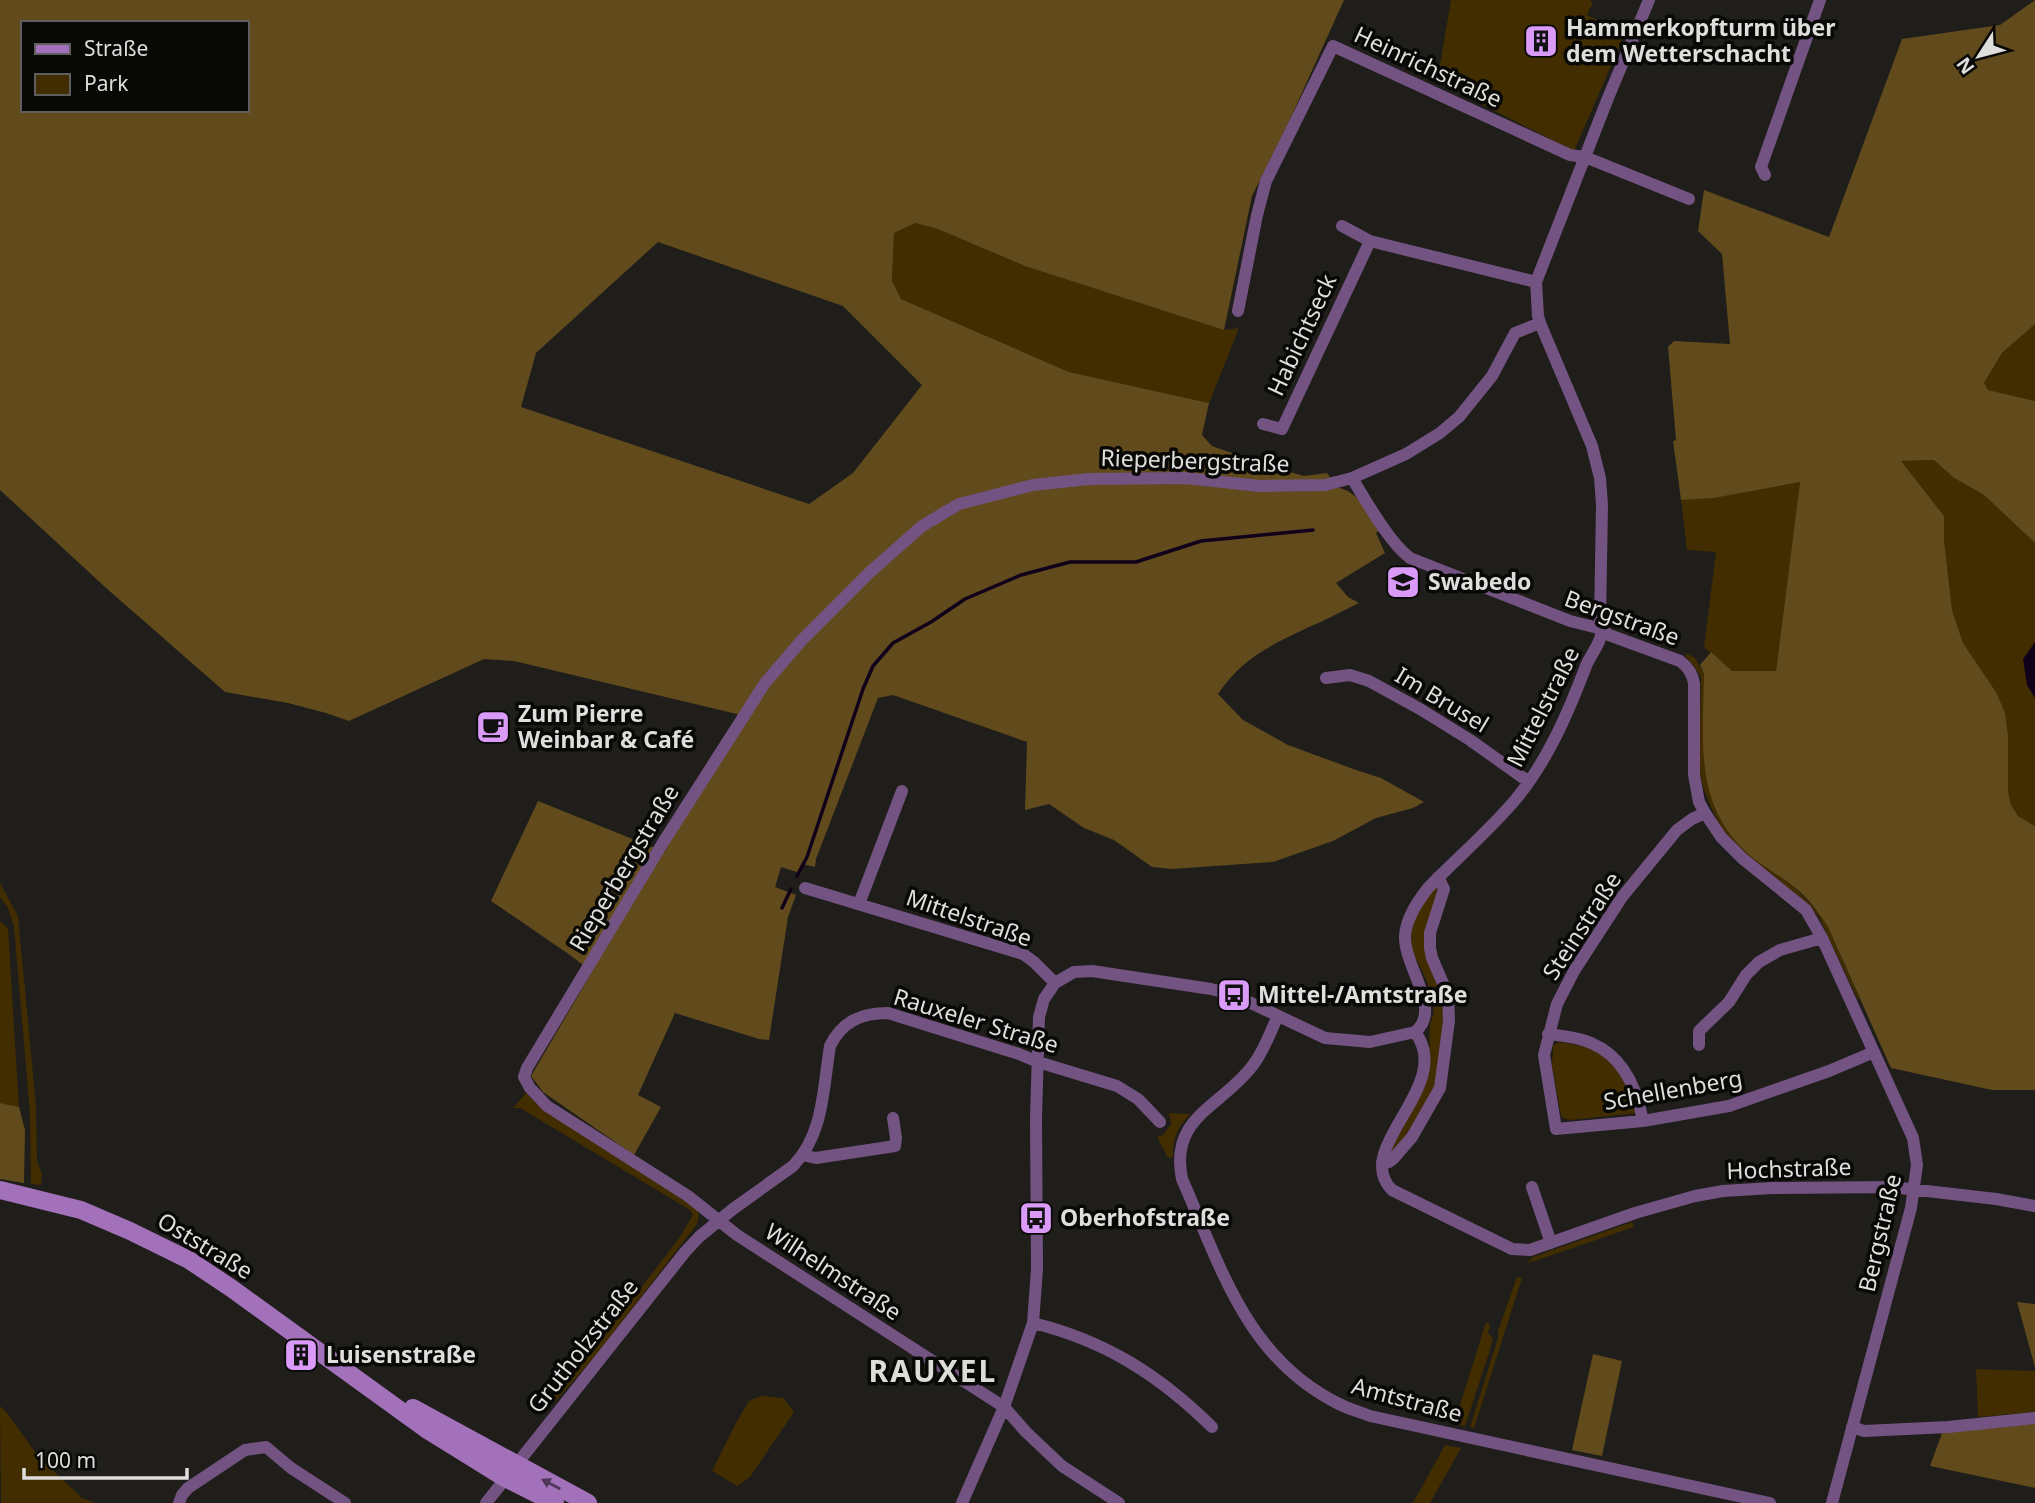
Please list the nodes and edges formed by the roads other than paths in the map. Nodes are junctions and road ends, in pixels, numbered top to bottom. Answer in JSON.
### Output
{"nodes":[{"id":1,"x":1649,"y":0,"type":"edge"},
{"id":2,"x":1820,"y":0,"type":"edge"},
{"id":3,"x":1585,"y":157,"type":"junction"},
{"id":4,"x":1765,"y":175,"type":"dead end"},
{"id":5,"x":1689,"y":199,"type":"dead end"},
{"id":6,"x":1342,"y":226,"type":"dead end"},
{"id":7,"x":1370,"y":241,"type":"junction"},
{"id":8,"x":1536,"y":282,"type":"junction"},
{"id":9,"x":1238,"y":311,"type":"dead end"},
{"id":10,"x":1540,"y":323,"type":"junction"},
{"id":11,"x":1263,"y":424,"type":"dead end"},
{"id":12,"x":1352,"y":478,"type":"junction"},
{"id":13,"x":1602,"y":629,"type":"junction"},
{"id":14,"x":1326,"y":678,"type":"dead end"},
{"id":15,"x":1528,"y":782,"type":"junction"},
{"id":16,"x":902,"y":791,"type":"dead end"},
{"id":17,"x":1704,"y":813,"type":"junction"},
{"id":18,"x":1438,"y":877,"type":"junction"},
{"id":19,"x":804,"y":888,"type":"dead end"},
{"id":20,"x":859,"y":904,"type":"junction"},
{"id":21,"x":1822,"y":938,"type":"junction"},
{"id":22,"x":1055,"y":983,"type":"junction"},
{"id":23,"x":1278,"y":1016,"type":"junction"},
{"id":24,"x":1415,"y":1032,"type":"junction"},
{"id":25,"x":1548,"y":1034,"type":"junction"},
{"id":26,"x":1699,"y":1045,"type":"dead end"},
{"id":27,"x":1874,"y":1052,"type":"junction"},
{"id":28,"x":1038,"y":1062,"type":"junction"},
{"id":29,"x":524,"y":1077,"type":"joint"},
{"id":30,"x":893,"y":1118,"type":"dead end"},
{"id":31,"x":1643,"y":1121,"type":"junction"},
{"id":32,"x":1160,"y":1122,"type":"dead end"},
{"id":33,"x":1556,"y":1129,"type":"joint"},
{"id":34,"x":802,"y":1155,"type":"junction"},
{"id":35,"x":1382,"y":1162,"type":"junction"},
{"id":36,"x":1532,"y":1187,"type":"dead end"},
{"id":37,"x":1915,"y":1189,"type":"junction"},
{"id":38,"x":0,"y":1190,"type":"edge"},
{"id":39,"x":2035,"y":1206,"type":"edge"},
{"id":40,"x":719,"y":1221,"type":"junction"},
{"id":41,"x":1551,"y":1243,"type":"junction"},
{"id":42,"x":1033,"y":1323,"type":"junction"},
{"id":43,"x":1004,"y":1407,"type":"junction"},
{"id":44,"x":2035,"y":1418,"type":"edge"},
{"id":45,"x":1212,"y":1427,"type":"dead end"},
{"id":46,"x":1852,"y":1427,"type":"junction"},
{"id":47,"x":510,"y":1471,"type":"junction"},
{"id":48,"x":179,"y":1503,"type":"edge"},
{"id":49,"x":345,"y":1503,"type":"edge"},
{"id":50,"x":486,"y":1503,"type":"edge"},
{"id":51,"x":555,"y":1503,"type":"edge"},
{"id":52,"x":587,"y":1503,"type":"edge"},
{"id":53,"x":962,"y":1503,"type":"edge"},
{"id":54,"x":1118,"y":1503,"type":"edge"},
{"id":55,"x":1770,"y":1503,"type":"edge"},
{"id":56,"x":1832,"y":1503,"type":"edge"}],
"edges":[{"from":1,"to":3,"type":"street"},
{"from":2,"to":4,"type":"street"},
{"from":3,"to":5,"type":"street","name":"Heinrichstraße"},
{"from":3,"to":8,"type":"street"},
{"from":3,"to":9,"type":"street","name":"Heinrichstraße"},
{"from":6,"to":7,"type":"street"},
{"from":7,"to":8,"type":"street"},
{"from":7,"to":11,"type":"street","name":"Habichtseck"},
{"from":8,"to":10,"type":"street"},
{"from":10,"to":12,"type":"street","name":"Rieperbergstraße"},
{"from":10,"to":13,"type":"street","name":"Mittelstraße"},
{"from":12,"to":13,"type":"street","name":"Bergstraße"},
{"from":12,"to":29,"type":"street","name":"Rieperbergstraße"},
{"from":13,"to":15,"type":"street","name":"Mittelstraße"},
{"from":13,"to":17,"type":"street","name":"Bergstraße"},
{"from":14,"to":15,"type":"street","name":"Im Brusel"},
{"from":15,"to":18,"type":"street","name":"Mittelstraße"},
{"from":16,"to":20,"type":"street"},
{"from":17,"to":21,"type":"street","name":"Bergstraße"},
{"from":17,"to":25,"type":"street","name":"Steinstraße"},
{"from":18,"to":24,"type":"street","name":"Mittelstraße"},
{"from":18,"to":35,"type":"street"},
{"from":19,"to":20,"type":"street","name":"Mittelstraße"},
{"from":20,"to":22,"type":"street","name":"Mittelstraße"},
{"from":21,"to":26,"type":"street"},
{"from":21,"to":27,"type":"street","name":"Bergstraße"},
{"from":22,"to":23,"type":"street"},
{"from":22,"to":28,"type":"street"},
{"from":23,"to":24,"type":"street"},
{"from":23,"to":55,"type":"street","name":"Amtstraße"},
{"from":24,"to":35,"type":"street"},
{"from":25,"to":31,"type":"street"},
{"from":25,"to":33,"type":"street","name":"Steinstraße"},
{"from":27,"to":31,"type":"street","name":"Schellenberg"},
{"from":27,"to":37,"type":"street","name":"Bergstraße"},
{"from":28,"to":32,"type":"street","name":"Rauxeler Straße"},
{"from":28,"to":34,"type":"street","name":"Rauxeler Straße"},
{"from":28,"to":42,"type":"street"},
{"from":29,"to":40,"type":"street","name":"Wilhelmstraße"},
{"from":30,"to":34,"type":"street"},
{"from":31,"to":33,"type":"street","name":"Schellenberg"},
{"from":34,"to":40,"type":"street","name":"Rauxeler Straße"},
{"from":35,"to":41,"type":"street","name":"Hochstraße"},
{"from":36,"to":41,"type":"street"},
{"from":37,"to":39,"type":"street","name":"Hochstraße"},
{"from":37,"to":41,"type":"street","name":"Hochstraße"},
{"from":37,"to":46,"type":"street","name":"Bergstraße"},
{"from":38,"to":47,"type":"main road","name":"Oststraße"},
{"from":40,"to":43,"type":"street","name":"Wilhelmstraße"},
{"from":40,"to":47,"type":"street","name":"Grutholzstraße"},
{"from":42,"to":43,"type":"street"},
{"from":42,"to":45,"type":"street"},
{"from":43,"to":53,"type":"street"},
{"from":43,"to":54,"type":"street","name":"Wilhelmstraße"},
{"from":44,"to":46,"type":"street"},
{"from":46,"to":56,"type":"street","name":"Bergstraße"},
{"from":47,"to":50,"type":"street","name":"Grutholzstraße"},
{"from":47,"to":51,"type":"main road"},
{"from":52,"to":47,"type":"main road","one_way":true},
{"from":48,"to":49,"type":"street"}]}
